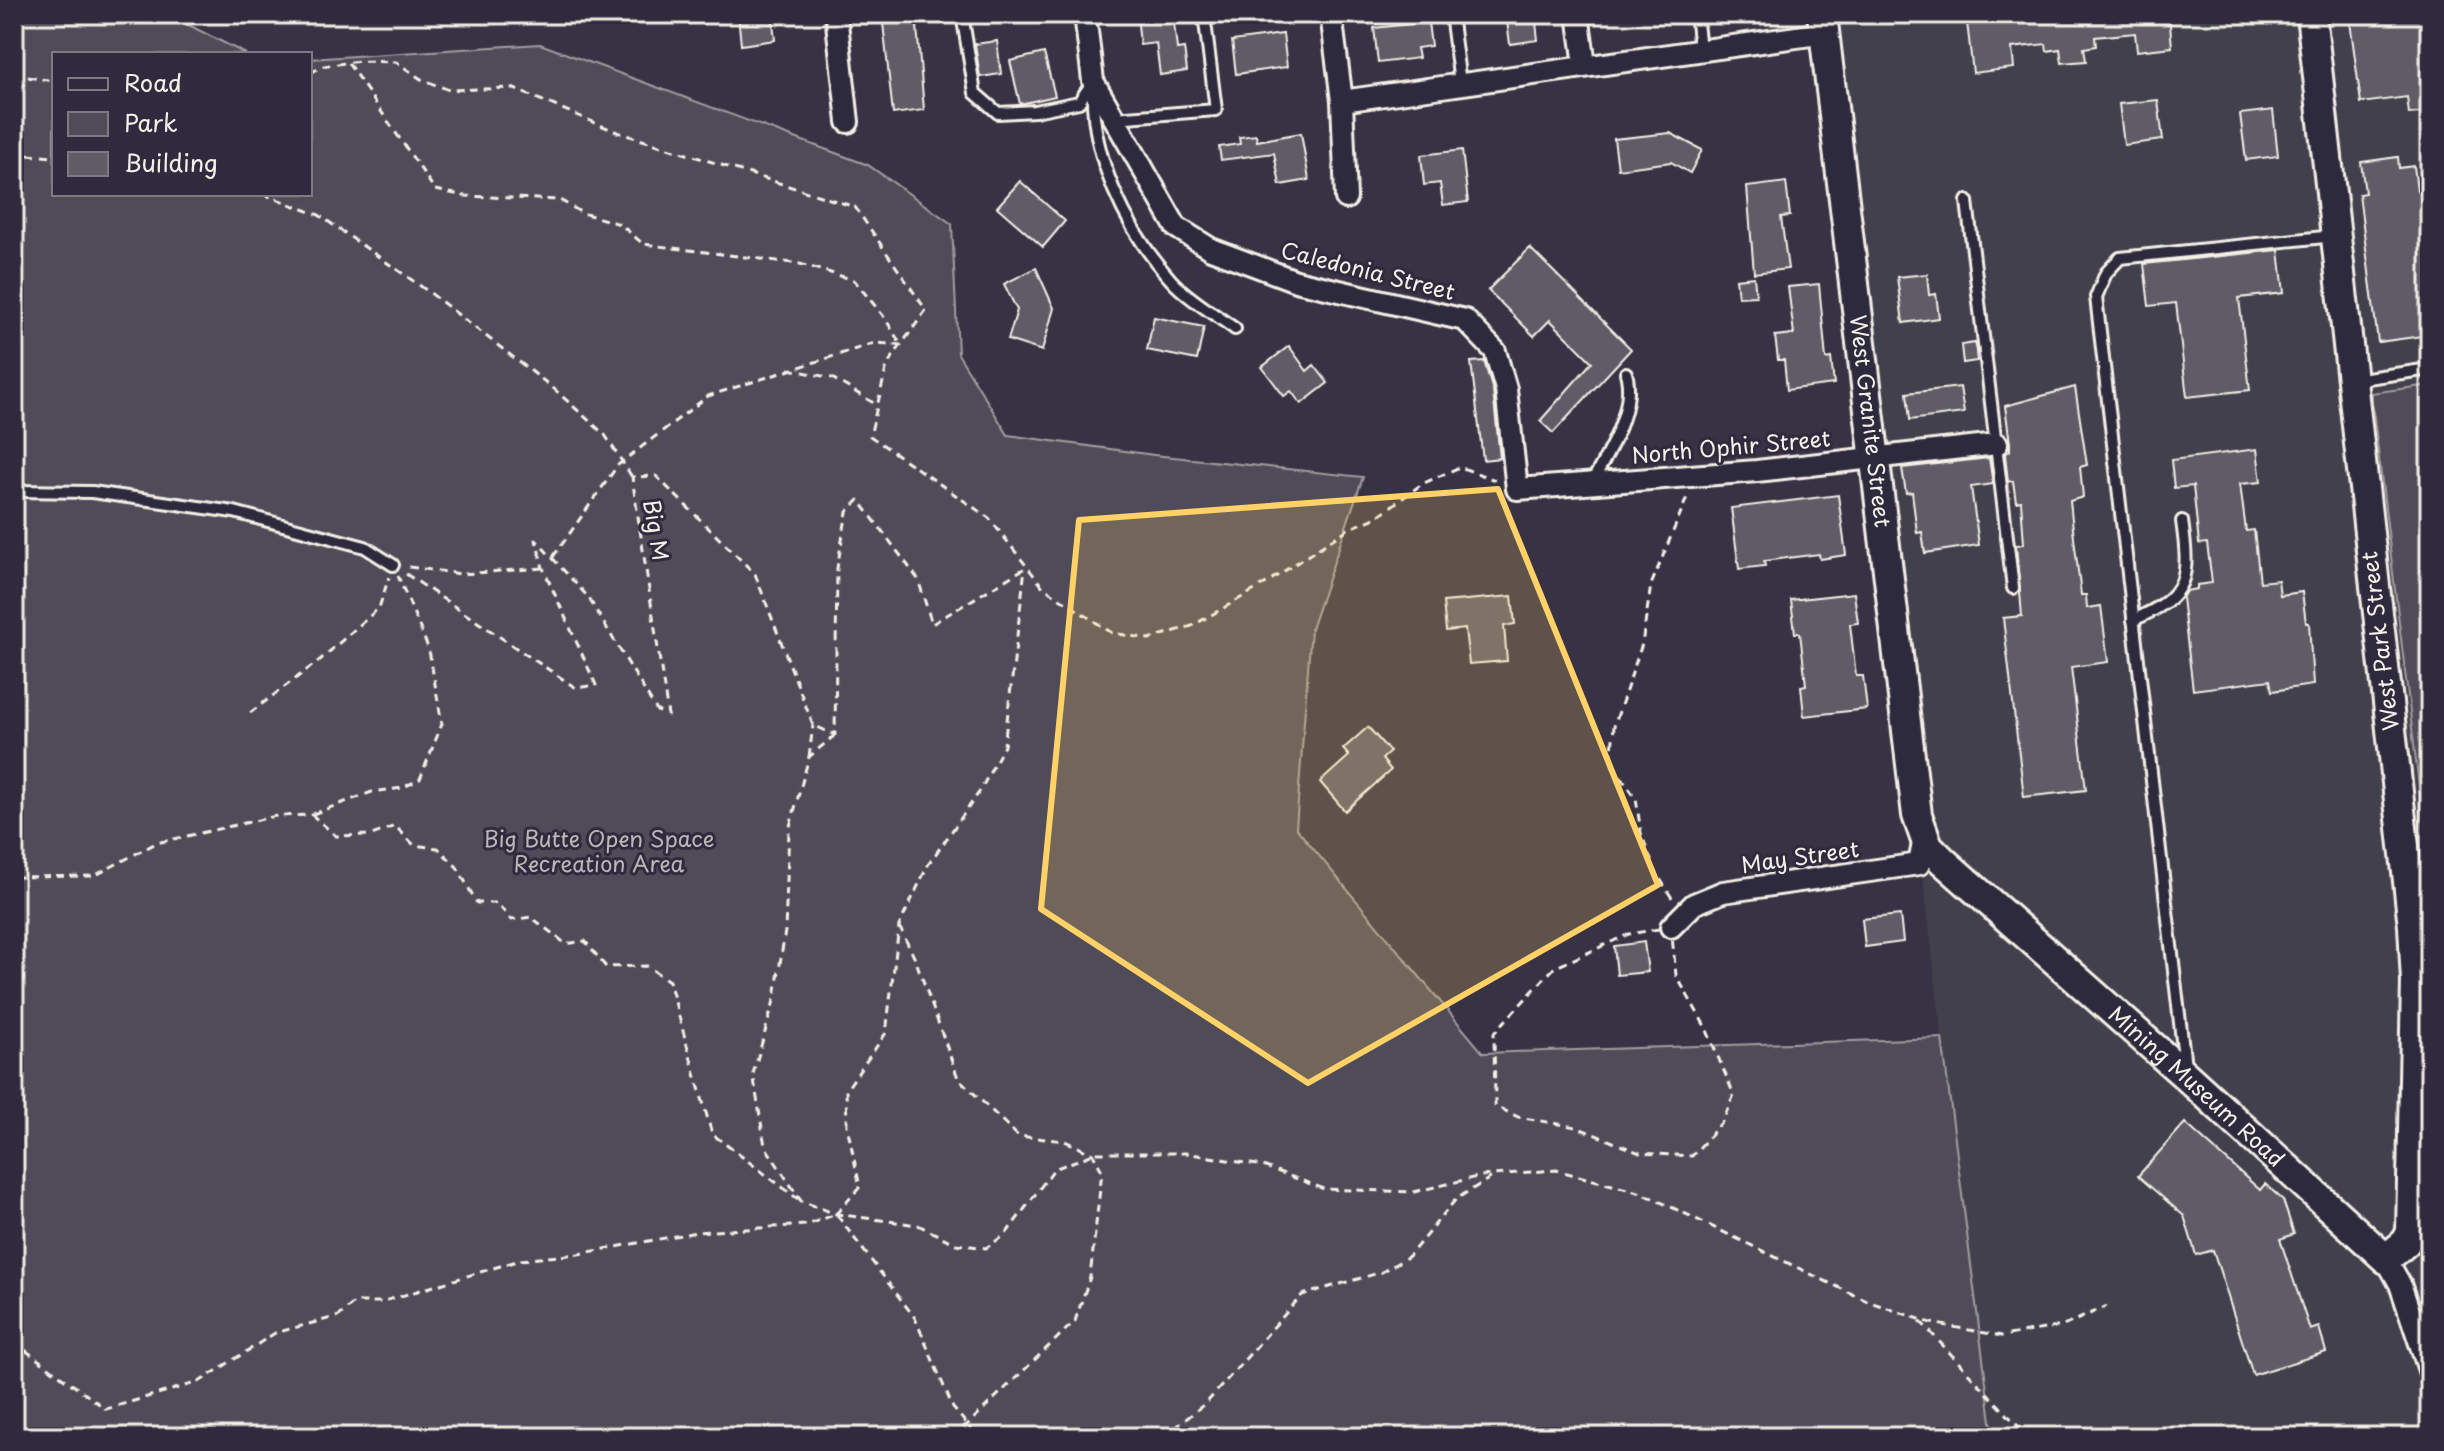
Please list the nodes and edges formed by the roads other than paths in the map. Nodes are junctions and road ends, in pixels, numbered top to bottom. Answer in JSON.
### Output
{"nodes":[{"id":1,"x":836,"y":14,"type":"edge"},
{"id":2,"x":962,"y":14,"type":"edge"},
{"id":3,"x":1085,"y":14,"type":"edge"},
{"id":4,"x":1204,"y":14,"type":"edge"},
{"id":5,"x":1331,"y":14,"type":"edge"},
{"id":6,"x":1451,"y":14,"type":"edge"},
{"id":7,"x":1578,"y":14,"type":"edge"},
{"id":8,"x":1696,"y":14,"type":"edge"},
{"id":9,"x":2311,"y":14,"type":"edge"},
{"id":10,"x":1824,"y":23,"type":"edge"},
{"id":11,"x":1700,"y":49,"type":"junction"},
{"id":12,"x":1585,"y":65,"type":"junction"},
{"id":13,"x":1093,"y":81,"type":"junction"},
{"id":14,"x":1460,"y":83,"type":"junction"},
{"id":15,"x":1342,"y":101,"type":"junction"},
{"id":16,"x":1114,"y":118,"type":"junction"},
{"id":17,"x":848,"y":122,"type":"dead end"},
{"id":18,"x":1346,"y":198,"type":"dead end"},
{"id":19,"x":1967,"y":201,"type":"dead end"},
{"id":20,"x":2335,"y":236,"type":"junction"},
{"id":21,"x":1235,"y":329,"type":"dead end"},
{"id":22,"x":2430,"y":369,"type":"edge"},
{"id":23,"x":1626,"y":373,"type":"dead end"},
{"id":24,"x":2351,"y":380,"type":"junction"},
{"id":25,"x":1997,"y":444,"type":"junction"},
{"id":26,"x":1874,"y":457,"type":"junction"},
{"id":27,"x":1591,"y":484,"type":"junction"},
{"id":28,"x":1517,"y":489,"type":"joint"},
{"id":29,"x":14,"y":491,"type":"edge"},
{"id":30,"x":2182,"y":521,"type":"dead end"},
{"id":31,"x":393,"y":565,"type":"road end"},
{"id":32,"x":2013,"y":588,"type":"dead end"},
{"id":33,"x":2133,"y":620,"type":"junction"},
{"id":34,"x":1922,"y":834,"type":"junction"},
{"id":35,"x":1677,"y":921,"type":"road end"},
{"id":36,"x":2423,"y":988,"type":"edge"},
{"id":37,"x":2186,"y":1076,"type":"junction"},
{"id":38,"x":2386,"y":1259,"type":"junction"},
{"id":39,"x":2430,"y":1373,"type":"edge"}],
"edges":[{"from":1,"to":17,"type":"street"},
{"from":2,"to":13,"type":"lane"},
{"from":3,"to":13,"type":"street","name":"Caledonia Street"},
{"from":4,"to":16,"type":"lane"},
{"from":5,"to":15,"type":"street"},
{"from":6,"to":14,"type":"lane"},
{"from":7,"to":12,"type":"street"},
{"from":8,"to":11,"type":"lane"},
{"from":9,"to":20,"type":"street","name":"West Park Street"},
{"from":10,"to":11,"type":"street"},
{"from":10,"to":26,"type":"street","name":"West Granite Street"},
{"from":11,"to":12,"type":"street"},
{"from":12,"to":14,"type":"street"},
{"from":13,"to":16,"type":"street","name":"Caledonia Street"},
{"from":13,"to":21,"type":"lane"},
{"from":14,"to":15,"type":"street"},
{"from":15,"to":18,"type":"street"},
{"from":16,"to":28,"type":"street","name":"Caledonia Street"},
{"from":19,"to":25,"type":"lane"},
{"from":20,"to":24,"type":"street","name":"West Park Street"},
{"from":20,"to":33,"type":"lane"},
{"from":22,"to":24,"type":"lane"},
{"from":23,"to":27,"type":"lane"},
{"from":24,"to":36,"type":"street","name":"West Park Street"},
{"from":25,"to":26,"type":"street","name":"North Ophir Street"},
{"from":25,"to":32,"type":"lane"},
{"from":26,"to":27,"type":"street","name":"North Ophir Street"},
{"from":26,"to":34,"type":"street","name":"West Granite Street"},
{"from":27,"to":28,"type":"street","name":"North Ophir Street"},
{"from":29,"to":31,"type":"lane"},
{"from":30,"to":33,"type":"lane"},
{"from":33,"to":37,"type":"lane"},
{"from":34,"to":35,"type":"street","name":"May Street"},
{"from":34,"to":37,"type":"street","name":"Mining Museum Road"},
{"from":36,"to":38,"type":"street","name":"West Park Street"},
{"from":37,"to":38,"type":"street","name":"Mining Museum Road"},
{"from":38,"to":39,"type":"street","name":"Mining Museum Road"}]}
